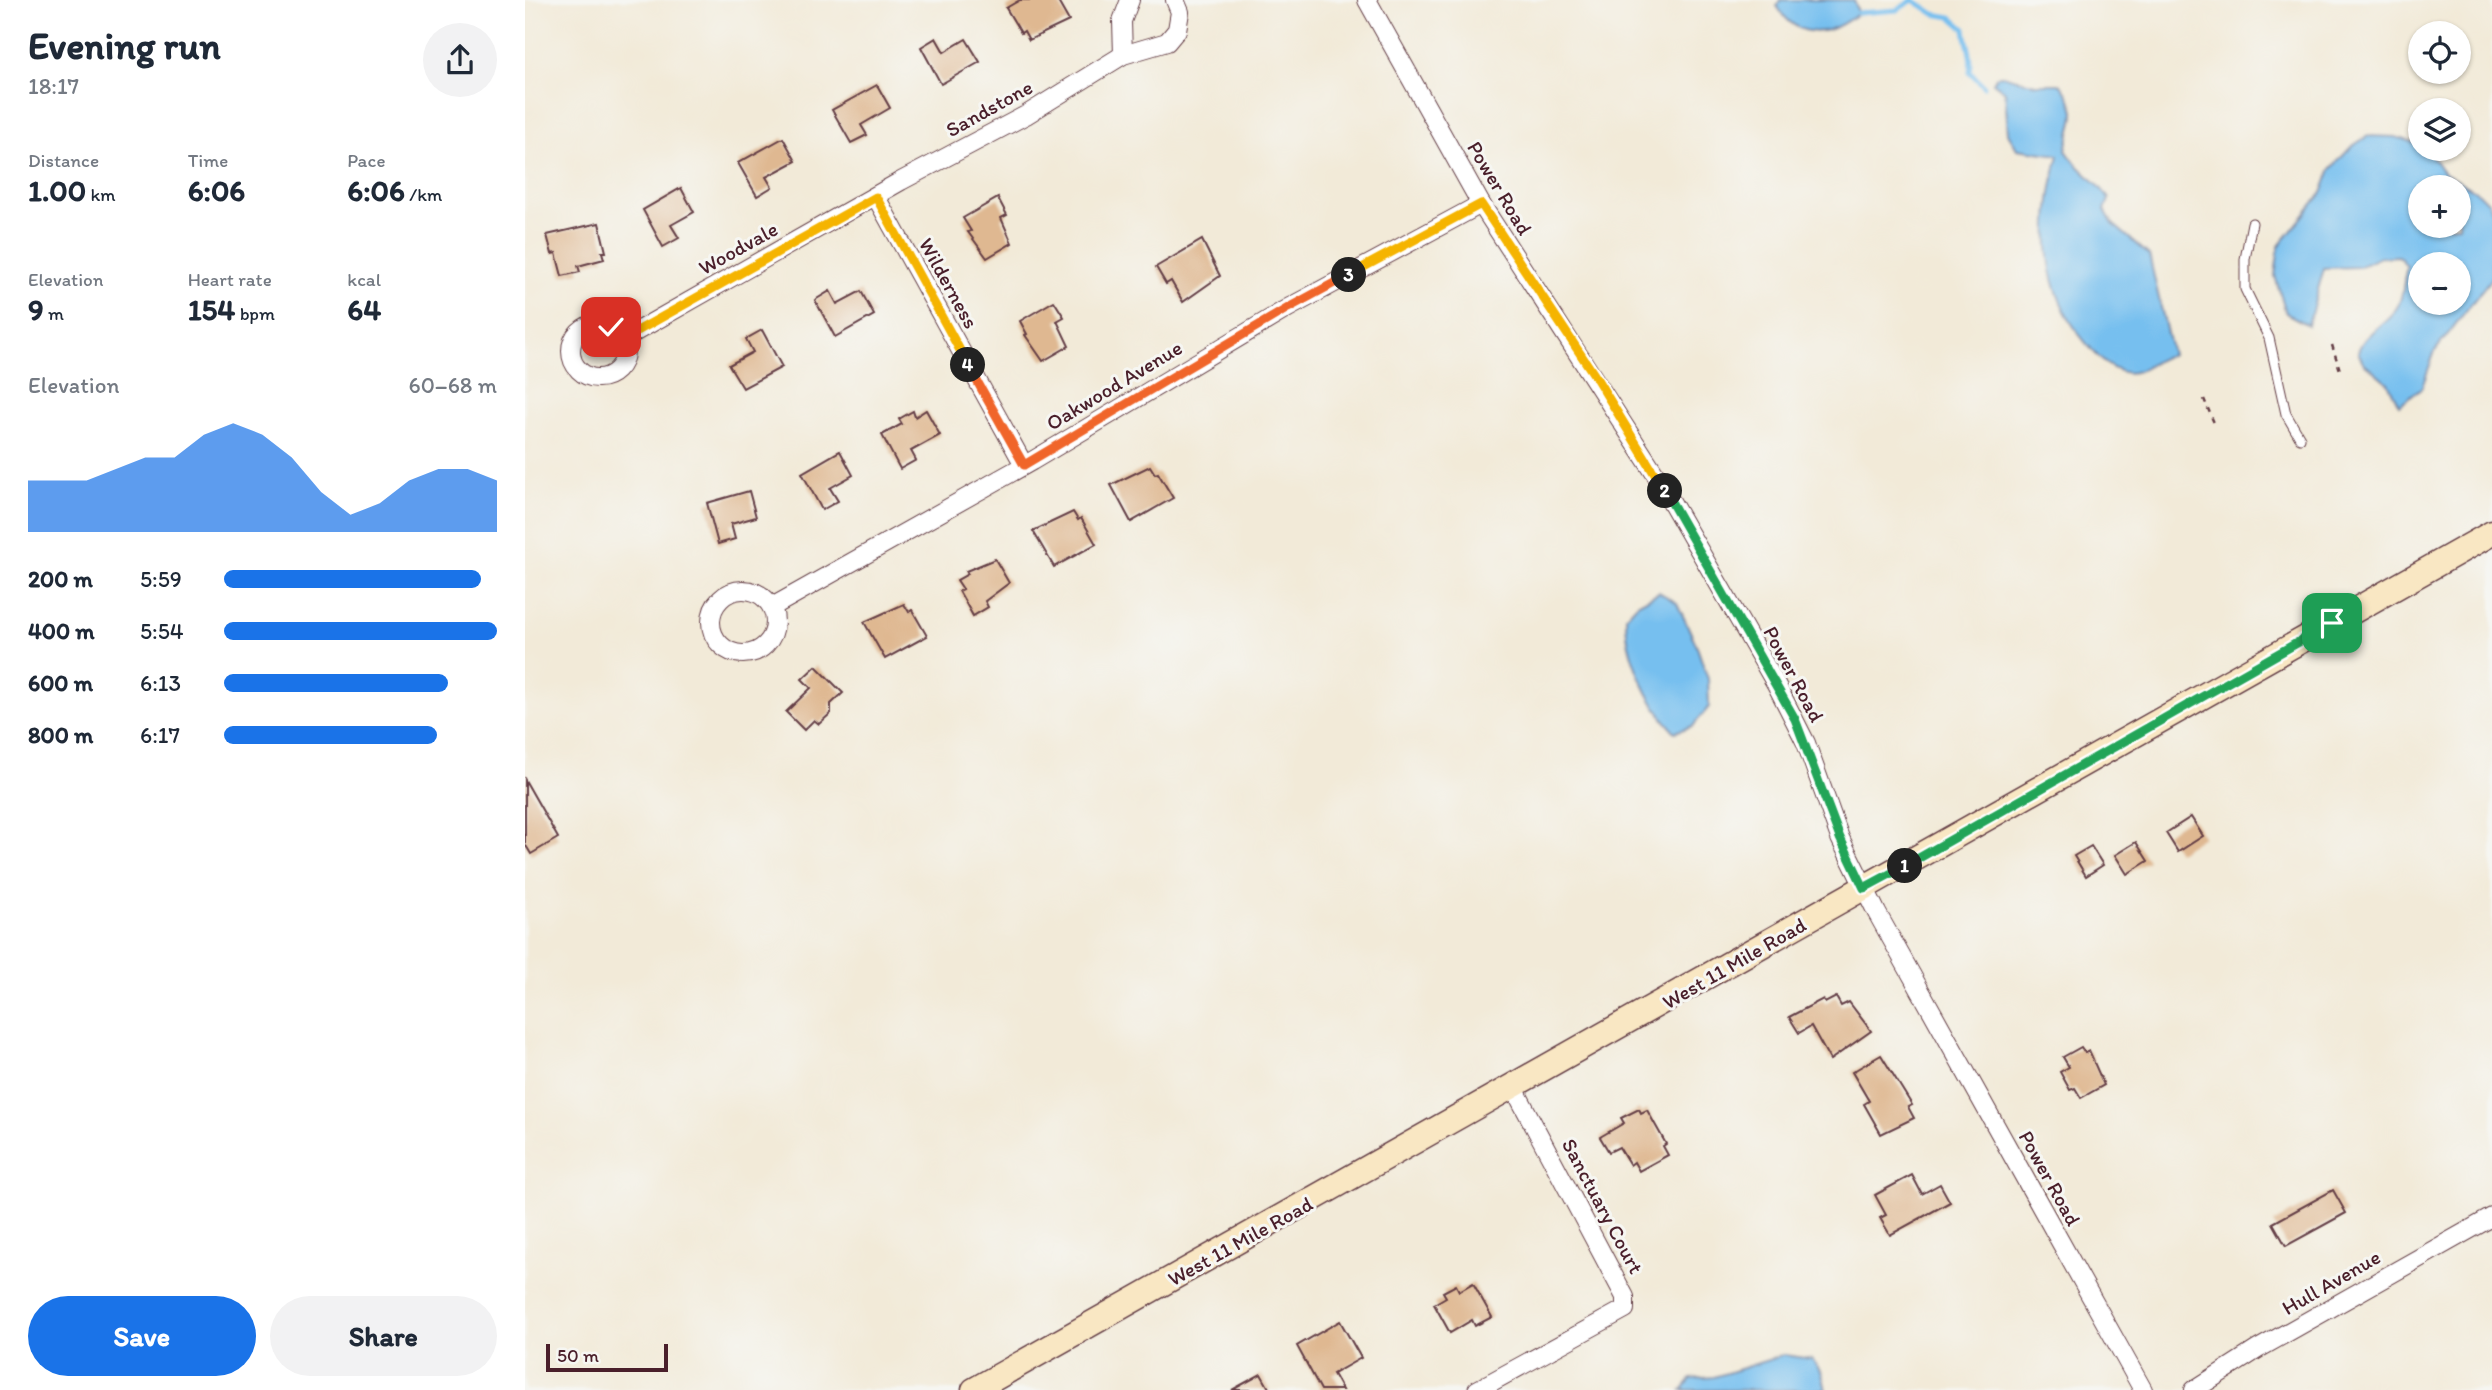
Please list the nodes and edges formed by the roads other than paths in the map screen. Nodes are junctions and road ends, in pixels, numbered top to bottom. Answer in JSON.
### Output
{"nodes":[{"id":1,"x":1130,"y":0,"type":"edge"},
{"id":2,"x":1175,"y":0,"type":"edge"},
{"id":3,"x":1367,"y":0,"type":"edge"},
{"id":4,"x":1123,"y":55,"type":"junction"},
{"id":5,"x":876,"y":197,"type":"junction"},
{"id":6,"x":1481,"y":204,"type":"junction"},
{"id":7,"x":2252,"y":223,"type":"dead end"},
{"id":8,"x":623,"y":339,"type":"dead end"},
{"id":9,"x":2301,"y":438,"type":"dead end"},
{"id":10,"x":1024,"y":465,"type":"junction"},
{"id":11,"x":2492,"y":533,"type":"edge"},
{"id":12,"x":772,"y":607,"type":"dead end"},
{"id":13,"x":1864,"y":888,"type":"junction"},
{"id":14,"x":1514,"y":1088,"type":"junction"},
{"id":15,"x":2492,"y":1217,"type":"edge"},
{"id":16,"x":975,"y":1390,"type":"edge"},
{"id":17,"x":1477,"y":1390,"type":"edge"},
{"id":18,"x":2143,"y":1390,"type":"edge"},
{"id":19,"x":2194,"y":1390,"type":"edge"}],
"edges":[{"from":1,"to":4,"type":"street"},
{"from":2,"to":4,"type":"street","name":"Sandstone"},
{"from":3,"to":6,"type":"street","name":"Power Road"},
{"from":4,"to":5,"type":"street","name":"Sandstone"},
{"from":5,"to":8,"type":"street","name":"Woodvale"},
{"from":5,"to":10,"type":"street","name":"Wilderness"},
{"from":6,"to":10,"type":"street","name":"Oakwood Avenue"},
{"from":6,"to":13,"type":"street","name":"Power Road"},
{"from":7,"to":9,"type":"lane"},
{"from":10,"to":12,"type":"street","name":"Oakwood Avenue"},
{"from":11,"to":13,"type":"street","name":"West 11 Mile Road"},
{"from":13,"to":14,"type":"street","name":"West 11 Mile Road"},
{"from":13,"to":18,"type":"street","name":"Power Road"},
{"from":14,"to":16,"type":"street","name":"West 11 Mile Road"},
{"from":14,"to":17,"type":"street","name":"Sanctuary Court"},
{"from":15,"to":19,"type":"street","name":"Hull Avenue"}]}
